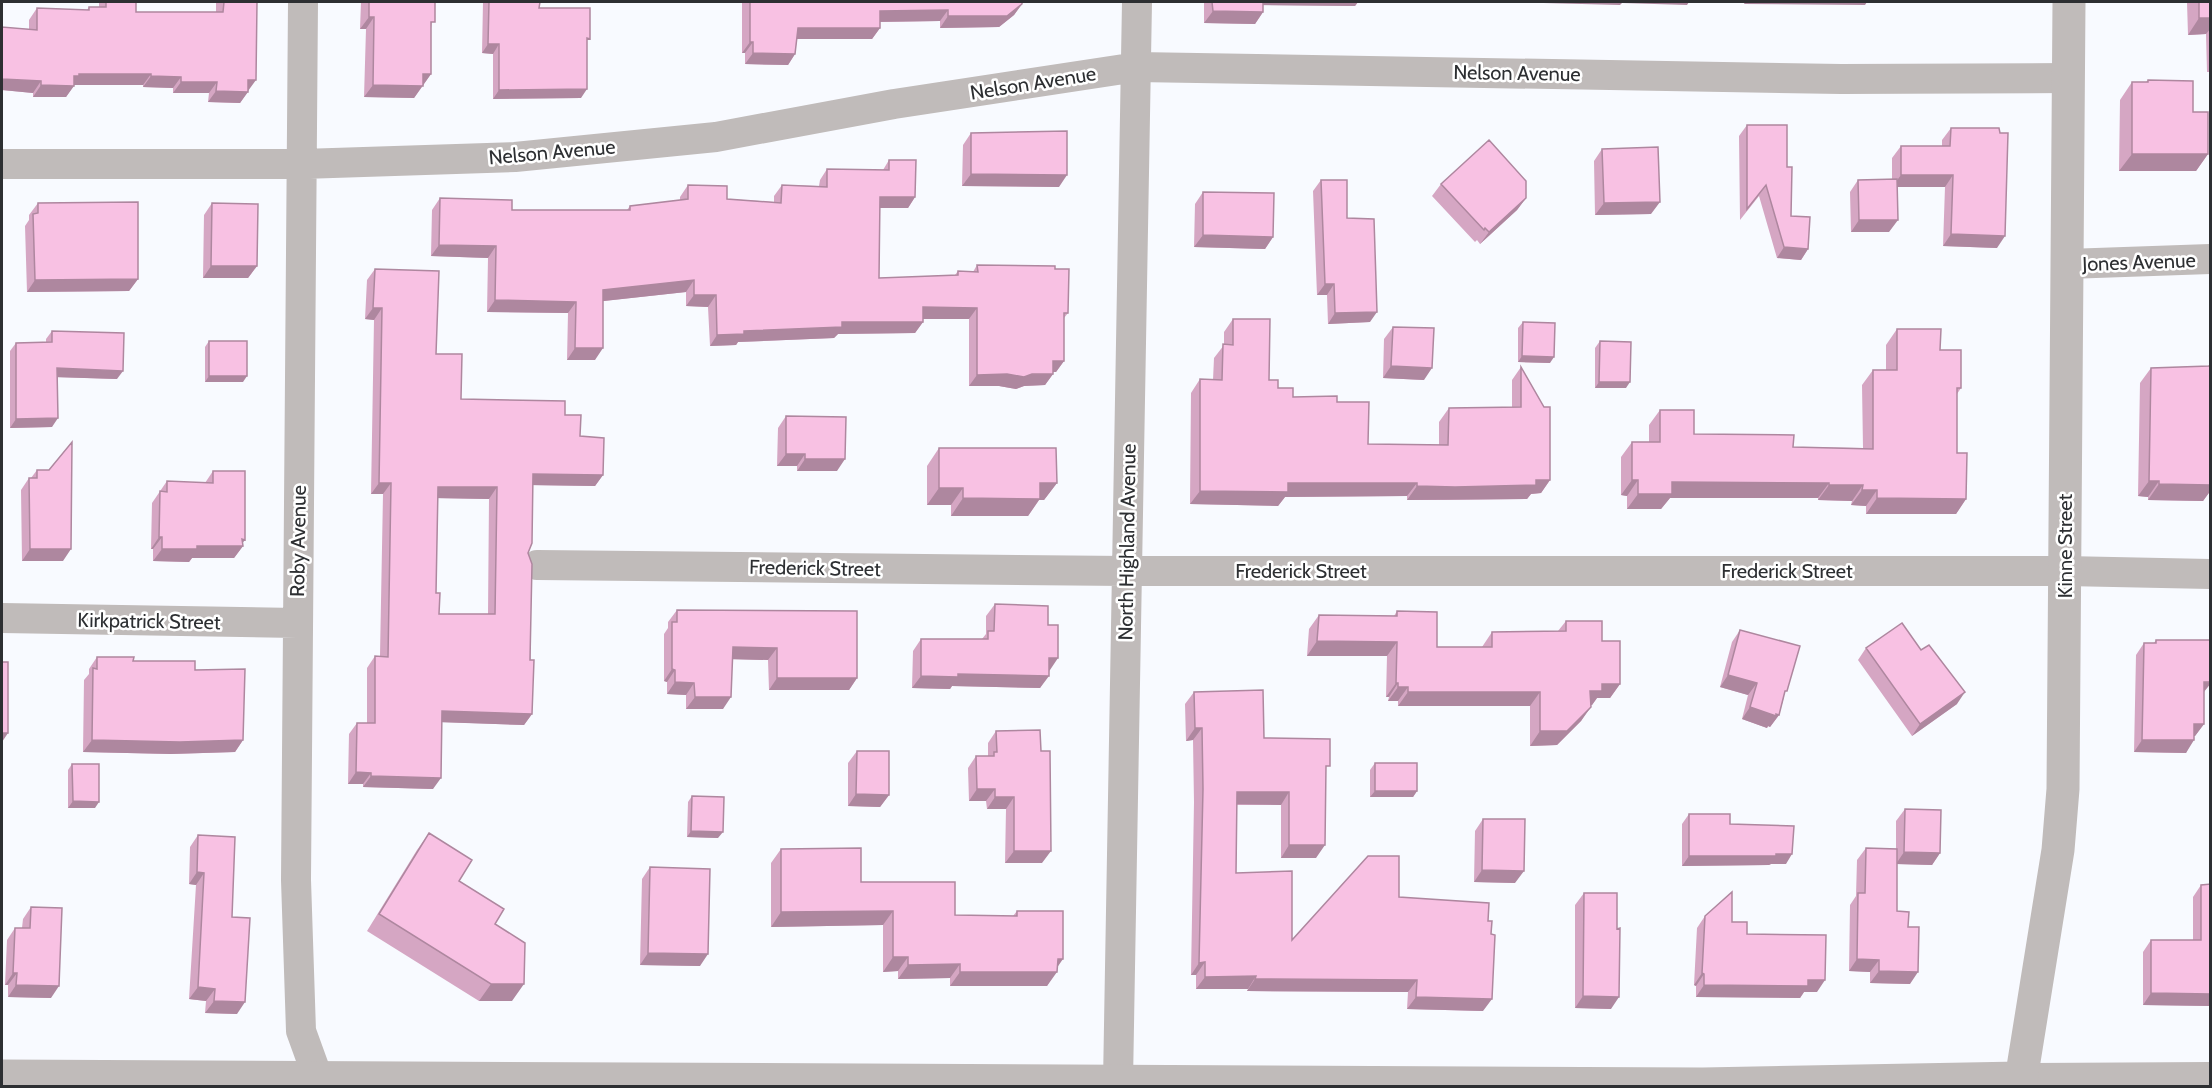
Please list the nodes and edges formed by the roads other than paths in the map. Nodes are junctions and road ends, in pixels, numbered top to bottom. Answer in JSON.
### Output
{"nodes":[{"id":1,"x":303,"y":2,"type":"edge"},
{"id":2,"x":1137,"y":2,"type":"edge"},
{"id":3,"x":2069,"y":2,"type":"edge"},
{"id":4,"x":1137,"y":67,"type":"junction"},
{"id":5,"x":2068,"y":78,"type":"junction"},
{"id":6,"x":2,"y":164,"type":"edge"},
{"id":7,"x":302,"y":164,"type":"junction"},
{"id":8,"x":2211,"y":259,"type":"edge"},
{"id":9,"x":2067,"y":264,"type":"junction"},
{"id":10,"x":537,"y":565,"type":"dead end"},
{"id":11,"x":1126,"y":571,"type":"junction"},
{"id":12,"x":2065,"y":571,"type":"junction"},
{"id":13,"x":2211,"y":574,"type":"edge"},
{"id":14,"x":2,"y":618,"type":"edge"},
{"id":15,"x":297,"y":623,"type":"junction"},
{"id":16,"x":2,"y":1076,"type":"edge"},
{"id":17,"x":2211,"y":1077,"type":"edge"},
{"id":18,"x":318,"y":1082,"type":"edge"},
{"id":19,"x":1118,"y":1082,"type":"junction"},
{"id":20,"x":2020,"y":1082,"type":"edge"},
{"id":21,"x":847,"y":1083,"type":"edge"},
{"id":22,"x":1415,"y":1085,"type":"edge"}],
"edges":[{"from":1,"to":7,"type":"street","name":"Roby Avenue"},
{"from":2,"to":4,"type":"street","name":"North Highland Avenue"},
{"from":3,"to":5,"type":"street","name":"Kinne Street"},
{"from":4,"to":5,"type":"street","name":"Nelson Avenue"},
{"from":4,"to":7,"type":"street","name":"Nelson Avenue"},
{"from":4,"to":11,"type":"street","name":"North Highland Avenue"},
{"from":5,"to":9,"type":"street","name":"Kinne Street"},
{"from":6,"to":7,"type":"street","name":"Nelson Avenue"},
{"from":7,"to":15,"type":"street","name":"Roby Avenue"},
{"from":8,"to":9,"type":"street","name":"Jones Avenue"},
{"from":9,"to":12,"type":"street","name":"Kinne Street"},
{"from":10,"to":11,"type":"street","name":"Frederick Street"},
{"from":11,"to":12,"type":"street","name":"Frederick Street"},
{"from":11,"to":19,"type":"street","name":"North Highland Avenue"},
{"from":12,"to":13,"type":"street","name":"Frederick Street"},
{"from":12,"to":20,"type":"street","name":"Kinne Street"},
{"from":14,"to":15,"type":"street","name":"Kirkpatrick Street"},
{"from":15,"to":18,"type":"street","name":"Roby Avenue"},
{"from":16,"to":18,"type":"street"},
{"from":17,"to":20,"type":"street"},
{"from":18,"to":21,"type":"street"},
{"from":19,"to":21,"type":"street"},
{"from":19,"to":22,"type":"street"},
{"from":20,"to":22,"type":"street"}]}
